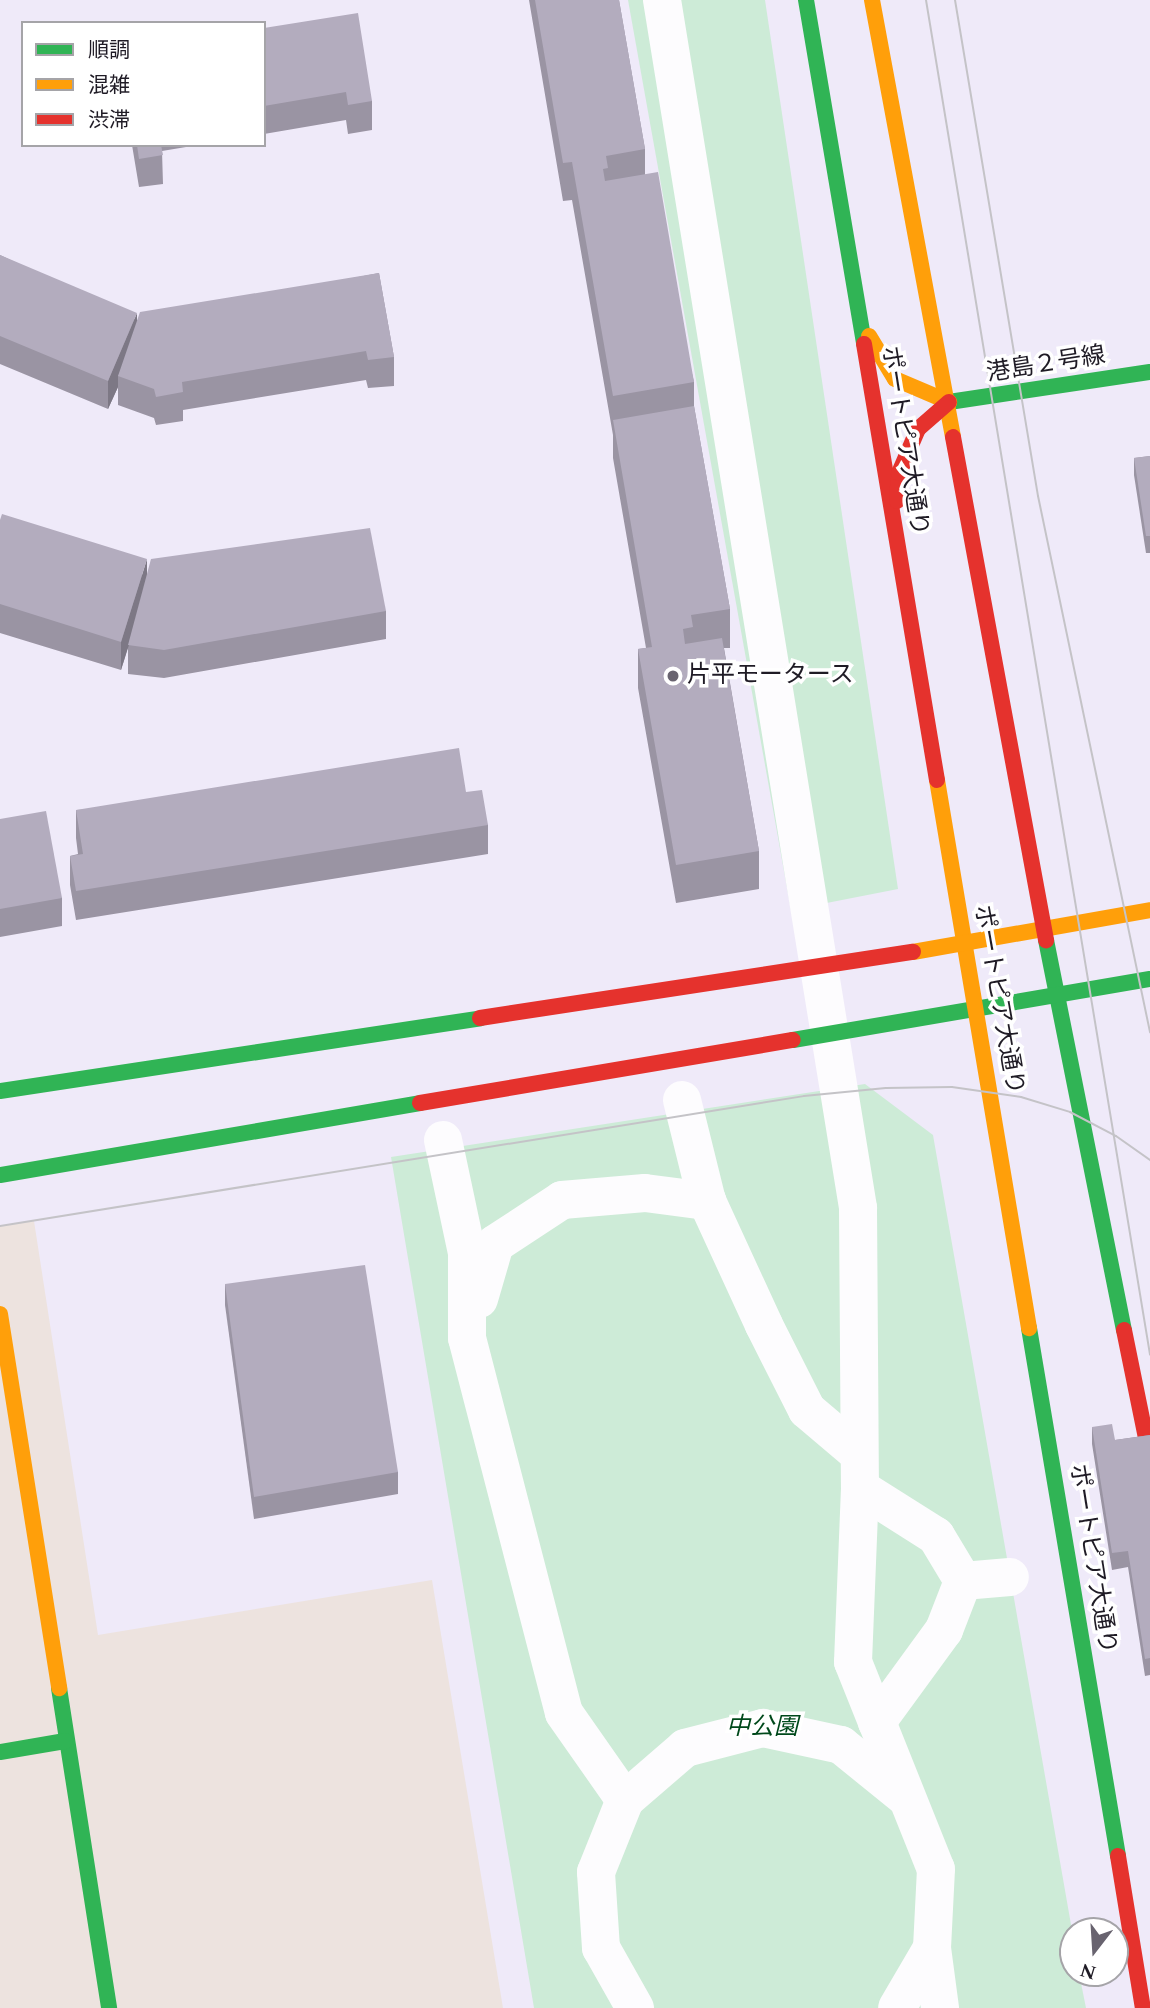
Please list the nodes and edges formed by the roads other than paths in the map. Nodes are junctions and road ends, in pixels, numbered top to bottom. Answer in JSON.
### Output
{"nodes":[{"id":1,"x":662,"y":0,"type":"edge"},
{"id":2,"x":806,"y":0,"type":"edge"},
{"id":3,"x":872,"y":0,"type":"edge"},
{"id":4,"x":861,"y":321,"type":"junction"},
{"id":5,"x":1150,"y":372,"type":"edge"},
{"id":6,"x":949,"y":402,"type":"junction"},
{"id":7,"x":895,"y":528,"type":"junction"},
{"id":8,"x":1150,"y":910,"type":"edge"},
{"id":9,"x":1044,"y":929,"type":"junction"},
{"id":10,"x":964,"y":944,"type":"junction"},
{"id":11,"x":1150,"y":979,"type":"edge"},
{"id":12,"x":1056,"y":994,"type":"junction"},
{"id":13,"x":977,"y":1009,"type":"junction"},
{"id":14,"x":0,"y":1091,"type":"edge"},
{"id":15,"x":682,"y":1100,"type":"dead end"},
{"id":16,"x":443,"y":1140,"type":"dead end"},
{"id":17,"x":0,"y":1175,"type":"edge"},
{"id":18,"x":707,"y":1201,"type":"junction"},
{"id":19,"x":0,"y":1314,"type":"edge"},
{"id":20,"x":467,"y":1338,"type":"junction"},
{"id":21,"x":1150,"y":1458,"type":"edge"},
{"id":22,"x":859,"y":1471,"type":"junction"},
{"id":23,"x":1010,"y":1577,"type":"dead end"},
{"id":24,"x":963,"y":1581,"type":"junction"},
{"id":25,"x":877,"y":1722,"type":"junction"},
{"id":26,"x":65,"y":1741,"type":"junction"},
{"id":27,"x":0,"y":1752,"type":"edge"},
{"id":28,"x":904,"y":1796,"type":"junction"},
{"id":29,"x":625,"y":1800,"type":"junction"},
{"id":30,"x":932,"y":1948,"type":"junction"},
{"id":31,"x":110,"y":2008,"type":"edge"},
{"id":32,"x":635,"y":2008,"type":"edge"},
{"id":33,"x":897,"y":2008,"type":"edge"},
{"id":34,"x":940,"y":2008,"type":"edge"},
{"id":35,"x":1143,"y":2008,"type":"edge"}],
"edges":[{"from":1,"to":22,"type":"street"},
{"from":2,"to":4,"type":"street","name":"ポートピア大通り"},
{"from":3,"to":6,"type":"street","name":"ポートピア大通り"},
{"from":4,"to":6,"type":"street"},
{"from":4,"to":7,"type":"street","name":"ポートピア大通り"},
{"from":5,"to":6,"type":"street","name":"港島２号線"},
{"from":6,"to":7,"type":"street"},
{"from":6,"to":9,"type":"street","name":"ポートピア大通り"},
{"from":7,"to":10,"type":"street","name":"ポートピア大通り"},
{"from":8,"to":9,"type":"street"},
{"from":9,"to":10,"type":"street"},
{"from":9,"to":12,"type":"street","name":"ポートピア大通り"},
{"from":10,"to":13,"type":"street","name":"ポートピア大通り"},
{"from":10,"to":14,"type":"street"},
{"from":11,"to":12,"type":"street"},
{"from":12,"to":13,"type":"street"},
{"from":12,"to":21,"type":"street","name":"ポートピア大通り"},
{"from":13,"to":17,"type":"street"},
{"from":13,"to":35,"type":"street","name":"ポートピア大通り"},
{"from":15,"to":18,"type":"street"},
{"from":16,"to":20,"type":"street"},
{"from":18,"to":20,"type":"street"},
{"from":18,"to":22,"type":"street"},
{"from":19,"to":26,"type":"street"},
{"from":20,"to":29,"type":"street"},
{"from":22,"to":24,"type":"street"},
{"from":22,"to":25,"type":"street"},
{"from":23,"to":24,"type":"street"},
{"from":24,"to":25,"type":"street"},
{"from":25,"to":28,"type":"street"},
{"from":26,"to":27,"type":"street"},
{"from":26,"to":31,"type":"street"},
{"from":28,"to":29,"type":"street"},
{"from":28,"to":30,"type":"street"},
{"from":29,"to":32,"type":"street"},
{"from":30,"to":33,"type":"street"},
{"from":30,"to":34,"type":"street"}]}
